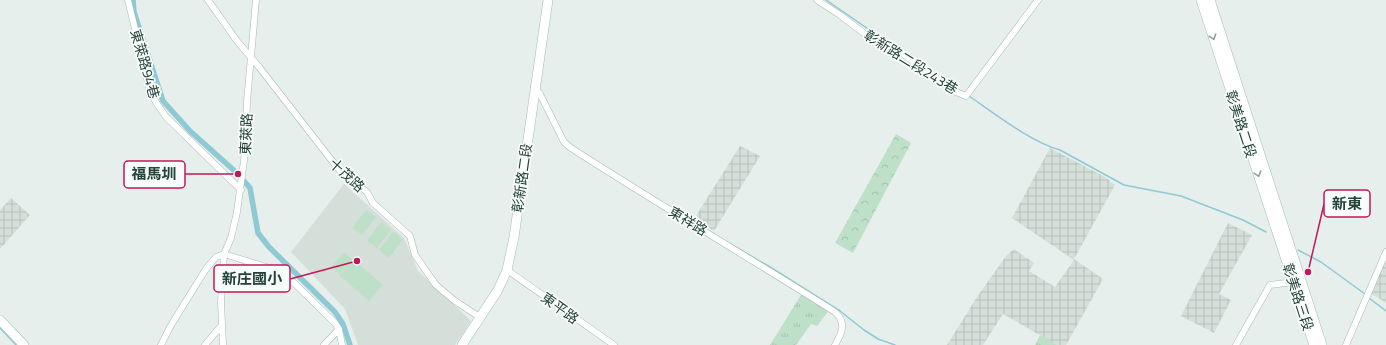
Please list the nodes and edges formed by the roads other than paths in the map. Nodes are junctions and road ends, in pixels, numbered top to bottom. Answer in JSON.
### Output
{"nodes":[{"id":1,"x":128,"y":0,"type":"edge"},
{"id":2,"x":208,"y":0,"type":"edge"},
{"id":3,"x":256,"y":0,"type":"edge"},
{"id":4,"x":548,"y":0,"type":"edge"},
{"id":5,"x":817,"y":0,"type":"edge"},
{"id":6,"x":1038,"y":0,"type":"edge"},
{"id":7,"x":1201,"y":0,"type":"edge"},
{"id":8,"x":1210,"y":0,"type":"edge"},
{"id":9,"x":252,"y":59,"type":"junction"},
{"id":10,"x":534,"y":86,"type":"junction"},
{"id":11,"x":1235,"y":90,"type":"junction"},
{"id":12,"x":241,"y":190,"type":"junction"},
{"id":13,"x":1286,"y":248,"type":"junction"},
{"id":14,"x":1386,"y":252,"type":"edge"},
{"id":15,"x":224,"y":254,"type":"junction"},
{"id":16,"x":507,"y":270,"type":"junction"},
{"id":17,"x":1293,"y":282,"type":"junction"},
{"id":18,"x":481,"y":318,"type":"junction"},
{"id":19,"x":0,"y":320,"type":"edge"},
{"id":20,"x":221,"y":326,"type":"junction"},
{"id":21,"x":339,"y":329,"type":"junction"},
{"id":22,"x":24,"y":345,"type":"edge"},
{"id":23,"x":161,"y":345,"type":"edge"},
{"id":24,"x":205,"y":345,"type":"edge"},
{"id":25,"x":223,"y":345,"type":"edge"},
{"id":26,"x":324,"y":345,"type":"edge"},
{"id":27,"x":342,"y":345,"type":"edge"},
{"id":28,"x":462,"y":345,"type":"edge"},
{"id":29,"x":614,"y":345,"type":"edge"},
{"id":30,"x":835,"y":345,"type":"edge"},
{"id":31,"x":1236,"y":345,"type":"edge"},
{"id":32,"x":1314,"y":345,"type":"edge"},
{"id":33,"x":1322,"y":345,"type":"edge"},
{"id":34,"x":1346,"y":345,"type":"edge"}],
"edges":[{"from":1,"to":12,"type":"street","name":"東萊路94巷"},
{"from":2,"to":9,"type":"street","name":"十茂路"},
{"from":3,"to":9,"type":"street","name":"東萊路"},
{"from":4,"to":10,"type":"main road","name":"彰新路二段"},
{"from":5,"to":6,"type":"street","name":"彰新路二段243巷"},
{"from":7,"to":11,"type":"main road","name":"彰美路二段","one_way":true},
{"from":8,"to":11,"type":"main road","name":"彰美路二段"},
{"from":9,"to":12,"type":"street","name":"東萊路"},
{"from":9,"to":18,"type":"street","name":"十茂路"},
{"from":10,"to":16,"type":"main road","name":"彰新路二段"},
{"from":10,"to":30,"type":"street","name":"東祥路"},
{"from":11,"to":13,"type":"main road","name":"彰美路二段"},
{"from":12,"to":15,"type":"street","name":"東萊路"},
{"from":13,"to":17,"type":"main road","name":"彰美路三段"},
{"from":13,"to":33,"type":"main road","name":"彰美路三段"},
{"from":14,"to":34,"type":"street"},
{"from":15,"to":20,"type":"street"},
{"from":15,"to":21,"type":"street"},
{"from":15,"to":23,"type":"street","name":"東萊路"},
{"from":16,"to":18,"type":"main road","name":"彰新路二段"},
{"from":16,"to":29,"type":"street","name":"東平路"},
{"from":17,"to":31,"type":"street"},
{"from":17,"to":32,"type":"main road","name":"彰美路三段"},
{"from":18,"to":28,"type":"main road","name":"彰新路二段"},
{"from":19,"to":22,"type":"main road"},
{"from":20,"to":24,"type":"street"},
{"from":20,"to":25,"type":"street"},
{"from":21,"to":26,"type":"street"},
{"from":21,"to":27,"type":"street"}]}
